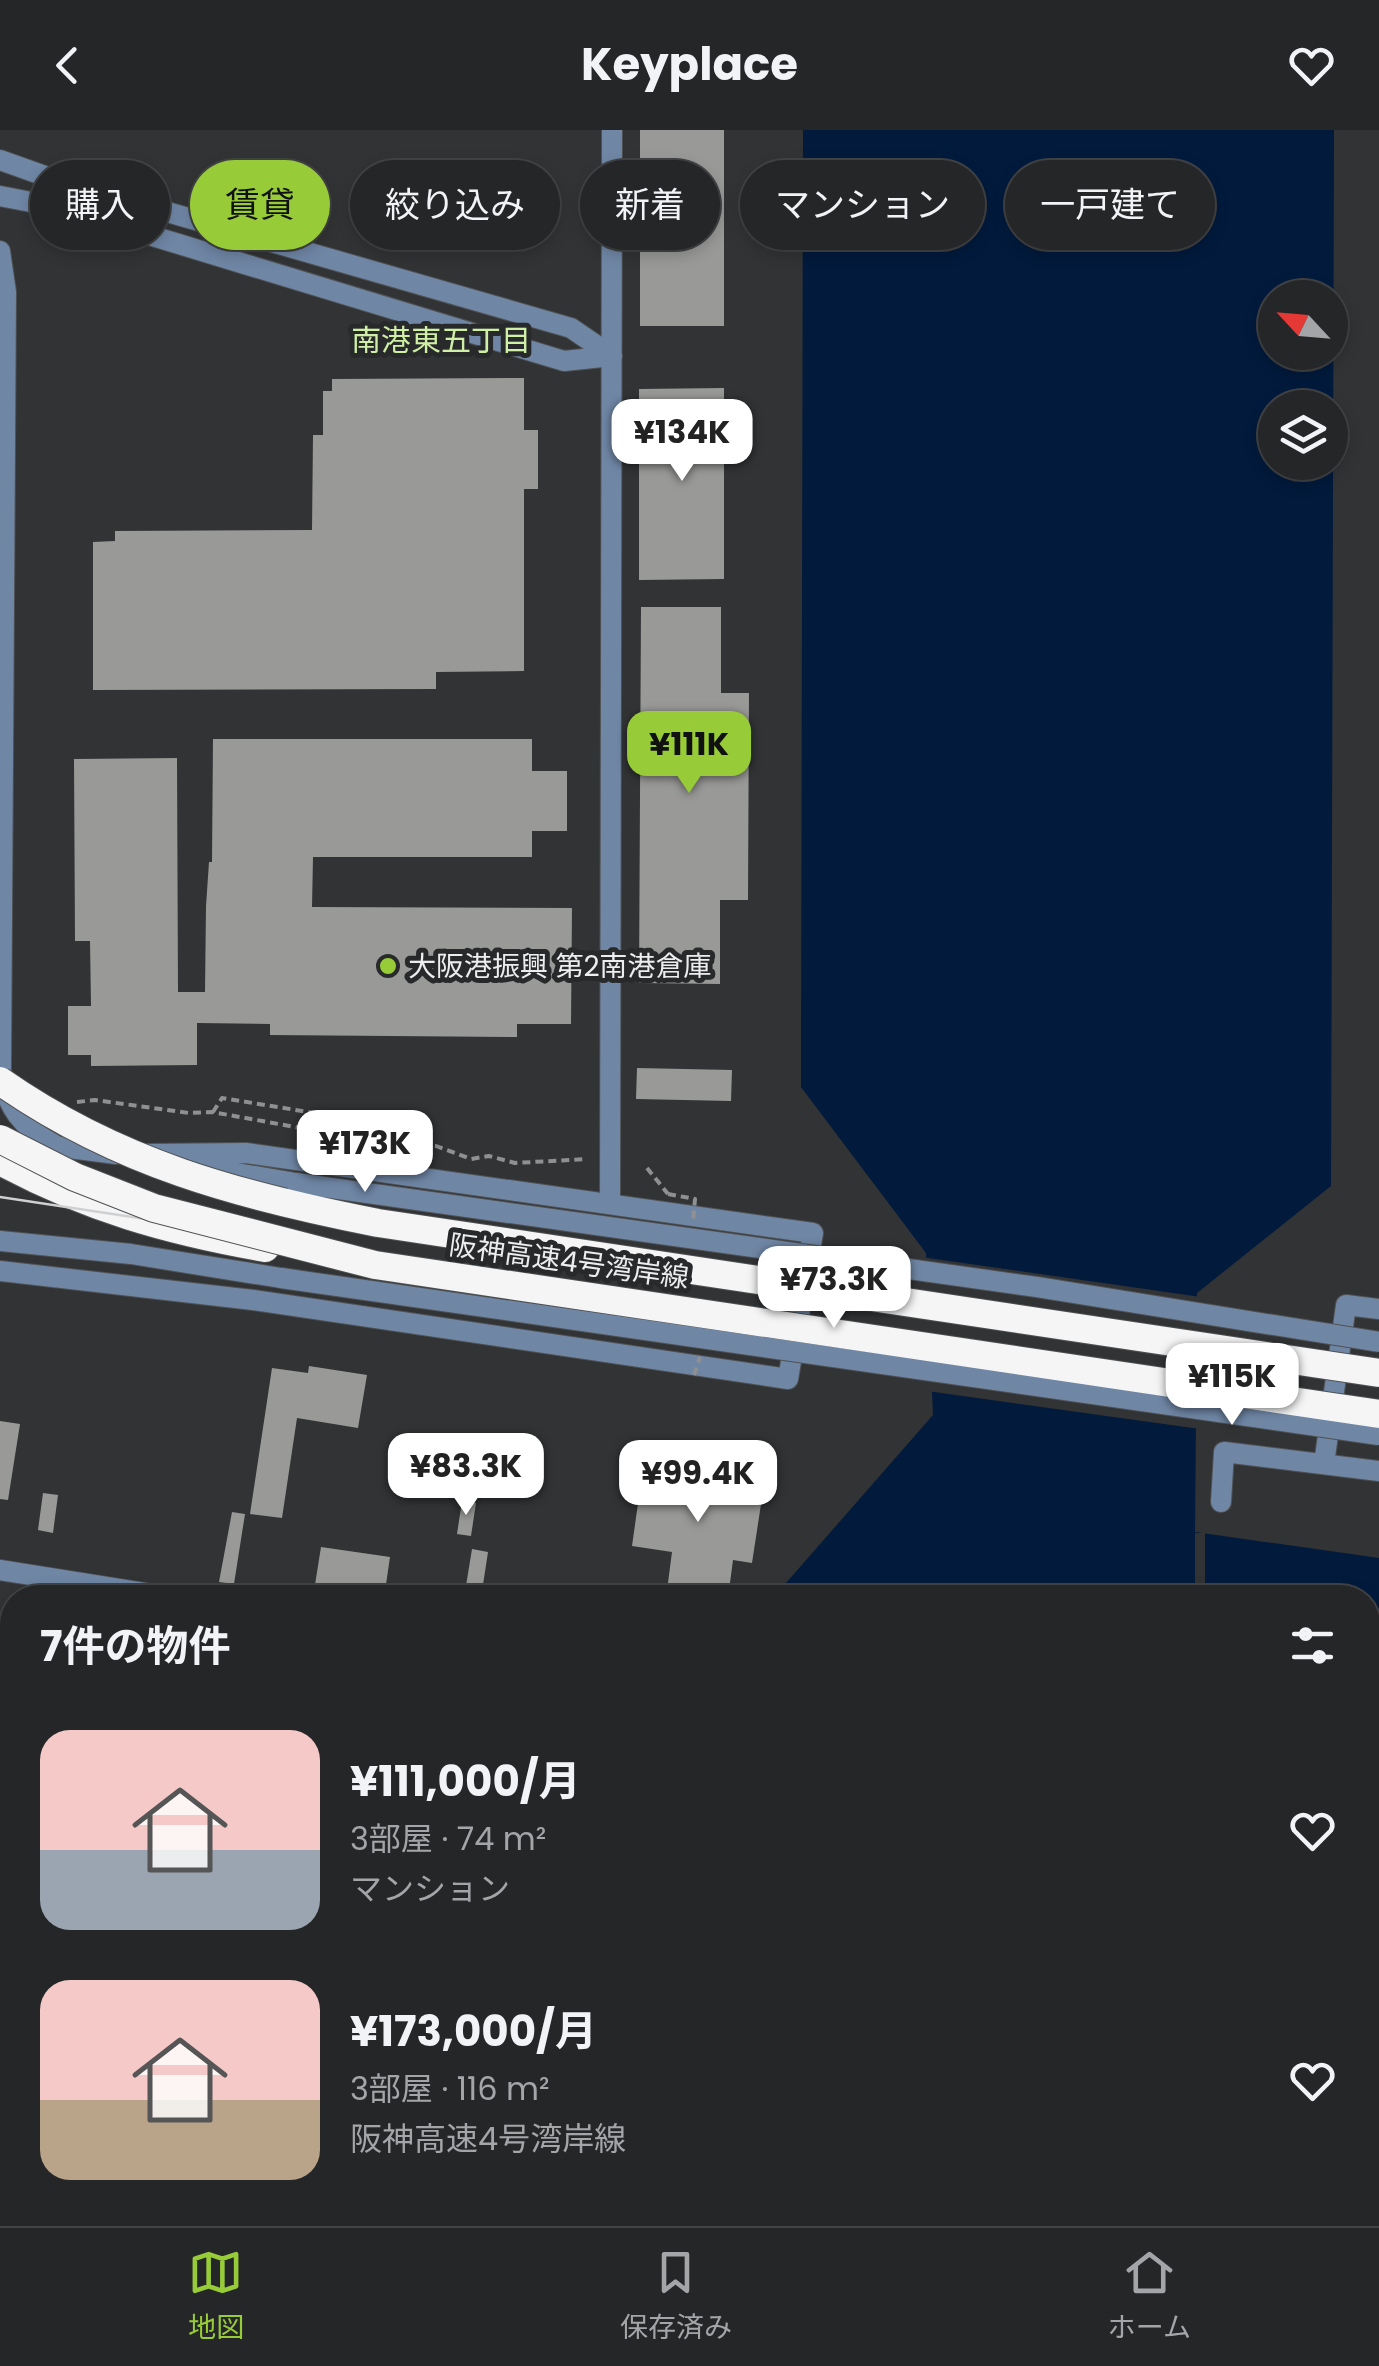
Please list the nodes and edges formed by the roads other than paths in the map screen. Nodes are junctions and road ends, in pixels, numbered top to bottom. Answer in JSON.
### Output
{"nodes":[{"id":1,"x":612,"y":130,"type":"edge"},
{"id":2,"x":0,"y":160,"type":"edge"},
{"id":3,"x":0,"y":196,"type":"edge"},
{"id":4,"x":0,"y":250,"type":"edge"},
{"id":5,"x":612,"y":356,"type":"junction"},
{"id":6,"x":2,"y":752,"type":"edge"},
{"id":7,"x":0,"y":1081,"type":"edge"},
{"id":8,"x":0,"y":1098,"type":"edge"},
{"id":9,"x":0,"y":1139,"type":"edge"},
{"id":10,"x":55,"y":1145,"type":"junction"},
{"id":11,"x":122,"y":1155,"type":"junction"},
{"id":12,"x":0,"y":1158,"type":"edge"},
{"id":13,"x":610,"y":1202,"type":"junction"},
{"id":14,"x":378,"y":1223,"type":"junction"},
{"id":15,"x":0,"y":1240,"type":"edge"},
{"id":16,"x":375,"y":1265,"type":"junction"},
{"id":17,"x":0,"y":1271,"type":"edge"},
{"id":18,"x":1379,"y":1310,"type":"edge"},
{"id":19,"x":1379,"y":1342,"type":"edge"},
{"id":20,"x":1379,"y":1373,"type":"edge"},
{"id":21,"x":1379,"y":1414,"type":"edge"},
{"id":22,"x":1379,"y":1435,"type":"edge"},
{"id":23,"x":1324,"y":1464,"type":"junction"},
{"id":24,"x":1379,"y":1471,"type":"edge"},
{"id":25,"x":1221,"y":1502,"type":"dead end"},
{"id":26,"x":0,"y":1570,"type":"edge"},
{"id":27,"x":94,"y":1585,"type":"edge"}],
"edges":[{"from":1,"to":5,"type":"street"},
{"from":2,"to":5,"type":"street"},
{"from":3,"to":5,"type":"street"},
{"from":4,"to":6,"type":"street"},
{"from":5,"to":13,"type":"street"},
{"from":6,"to":10,"type":"street"},
{"from":7,"to":14,"type":"highway","name":"阪神高速4号湾岸線","bridge":true},
{"from":8,"to":14,"type":"highway","bridge":true},
{"from":9,"to":16,"type":"highway","bridge":true},
{"from":10,"to":11,"type":"street"},
{"from":10,"to":12,"type":"street"},
{"from":11,"to":13,"type":"street"},
{"from":11,"to":19,"type":"street","bridge":true},
{"from":12,"to":16,"type":"highway","name":"阪神高速4号湾岸線","bridge":true},
{"from":13,"to":17,"type":"street"},
{"from":14,"to":20,"type":"highway","name":"阪神高速4号湾岸線","bridge":true},
{"from":15,"to":22,"type":"street","bridge":true},
{"from":16,"to":21,"type":"highway","name":"阪神高速4号湾岸線","bridge":true},
{"from":18,"to":23,"type":"street"},
{"from":23,"to":24,"type":"street"},
{"from":23,"to":25,"type":"street"},
{"from":26,"to":27,"type":"street"}]}
